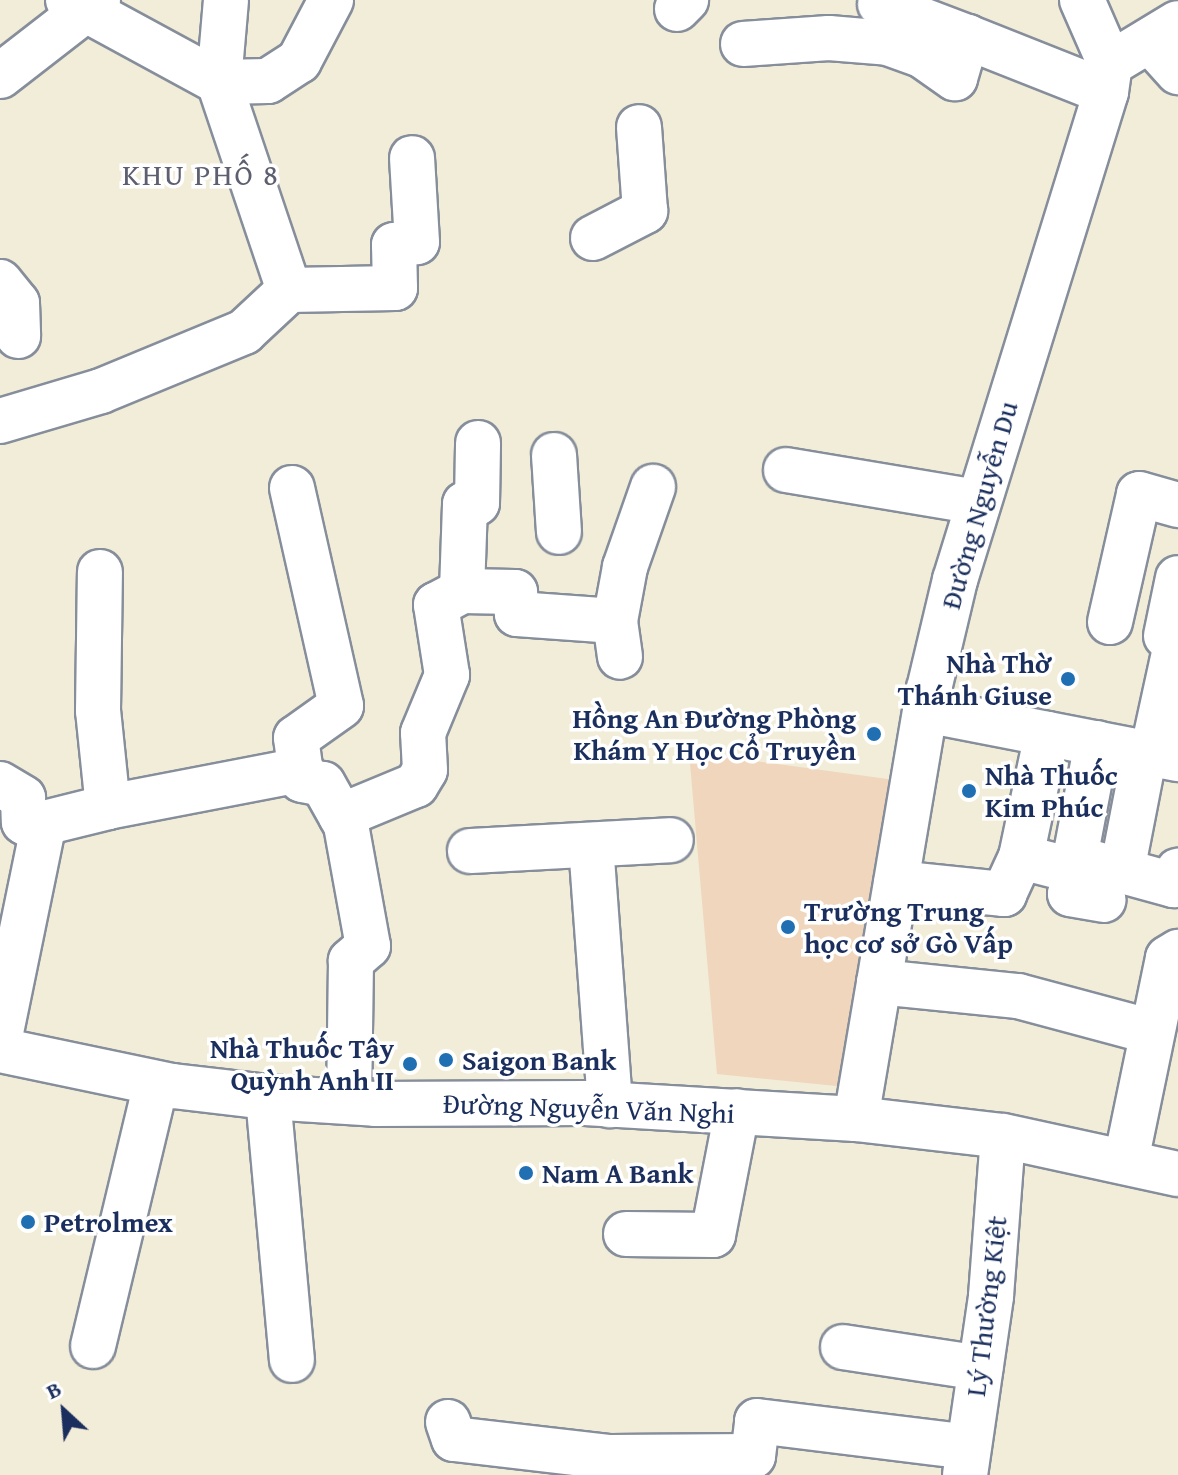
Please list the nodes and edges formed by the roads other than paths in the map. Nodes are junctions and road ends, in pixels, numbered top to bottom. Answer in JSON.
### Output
{"nodes":[{"id":1,"x":226,"y":0,"type":"edge"},
{"id":2,"x":331,"y":0,"type":"edge"},
{"id":3,"x":1082,"y":0,"type":"edge"},
{"id":4,"x":84,"y":4,"type":"edge"},
{"id":5,"x":880,"y":4,"type":"dead end"},
{"id":6,"x":967,"y":37,"type":"junction"},
{"id":7,"x":743,"y":44,"type":"dead end"},
{"id":8,"x":1169,"y":45,"type":"edge"},
{"id":9,"x":0,"y":76,"type":"edge"},
{"id":10,"x":1108,"y":78,"type":"junction"},
{"id":11,"x":219,"y":82,"type":"junction"},
{"id":12,"x":639,"y":127,"type":"dead end"},
{"id":13,"x":412,"y":158,"type":"dead end"},
{"id":14,"x":593,"y":238,"type":"dead end"},
{"id":15,"x":0,"y":282,"type":"edge"},
{"id":16,"x":289,"y":290,"type":"junction"},
{"id":17,"x":18,"y":336,"type":"dead end"},
{"id":18,"x":0,"y":421,"type":"edge"},
{"id":19,"x":478,"y":443,"type":"dead end"},
{"id":20,"x":554,"y":455,"type":"dead end"},
{"id":21,"x":786,"y":470,"type":"dead end"},
{"id":22,"x":653,"y":487,"type":"dead end"},
{"id":23,"x":292,"y":488,"type":"dead end"},
{"id":24,"x":977,"y":502,"type":"junction"},
{"id":25,"x":1178,"y":505,"type":"edge"},
{"id":26,"x":559,"y":532,"type":"dead end"},
{"id":27,"x":100,"y":572,"type":"dead end"},
{"id":28,"x":1178,"y":578,"type":"edge"},
{"id":29,"x":462,"y":591,"type":"junction"},
{"id":30,"x":1110,"y":622,"type":"dead end"},
{"id":31,"x":1172,"y":638,"type":"edge"},
{"id":32,"x":925,"y":710,"type":"junction"},
{"id":33,"x":1047,"y":734,"type":"junction"},
{"id":34,"x":1097,"y":743,"type":"junction"},
{"id":35,"x":1158,"y":755,"type":"edge"},
{"id":36,"x":301,"y":770,"type":"junction"},
{"id":37,"x":0,"y":784,"type":"edge"},
{"id":38,"x":108,"y":807,"type":"junction"},
{"id":39,"x":341,"y":816,"type":"junction"},
{"id":40,"x":42,"y":833,"type":"junction"},
{"id":41,"x":671,"y":840,"type":"dead end"},
{"id":42,"x":591,"y":845,"type":"junction"},
{"id":43,"x":470,"y":851,"type":"dead end"},
{"id":44,"x":1021,"y":857,"type":"junction"},
{"id":45,"x":1077,"y":859,"type":"junction"},
{"id":46,"x":16,"y":878,"type":"edge"},
{"id":47,"x":1176,"y":878,"type":"edge"},
{"id":48,"x":896,"y":883,"type":"junction"},
{"id":49,"x":1112,"y":886,"type":"junction"},
{"id":50,"x":1178,"y":952,"type":"edge"},
{"id":51,"x":879,"y":982,"type":"junction"},
{"id":52,"x":1152,"y":1032,"type":"junction"},
{"id":53,"x":0,"y":1037,"type":"edge"},
{"id":54,"x":0,"y":1050,"type":"edge"},
{"id":55,"x":156,"y":1083,"type":"junction"},
{"id":56,"x":268,"y":1097,"type":"junction"},
{"id":57,"x":349,"y":1101,"type":"junction"},
{"id":58,"x":610,"y":1105,"type":"junction"},
{"id":59,"x":737,"y":1111,"type":"junction"},
{"id":60,"x":856,"y":1119,"type":"junction"},
{"id":61,"x":1003,"y":1136,"type":"junction"},
{"id":62,"x":1126,"y":1161,"type":"junction"},
{"id":63,"x":1178,"y":1174,"type":"edge"},
{"id":64,"x":626,"y":1234,"type":"dead end"},
{"id":65,"x":93,"y":1346,"type":"dead end"},
{"id":66,"x":843,"y":1347,"type":"dead end"},
{"id":67,"x":292,"y":1360,"type":"dead end"},
{"id":68,"x":980,"y":1368,"type":"junction"},
{"id":69,"x":448,"y":1422,"type":"dead end"},
{"id":70,"x":966,"y":1461,"type":"edge"}],
"edges":[{"from":1,"to":11,"type":"street"},
{"from":2,"to":11,"type":"street"},
{"from":3,"to":10,"type":"street"},
{"from":4,"to":9,"type":"street"},
{"from":4,"to":11,"type":"street"},
{"from":5,"to":6,"type":"street"},
{"from":6,"to":7,"type":"street"},
{"from":6,"to":10,"type":"street"},
{"from":8,"to":10,"type":"street"},
{"from":10,"to":24,"type":"street","name":"Đường Nguyễn Du"},
{"from":11,"to":16,"type":"street"},
{"from":12,"to":14,"type":"street"},
{"from":13,"to":16,"type":"street"},
{"from":15,"to":17,"type":"street"},
{"from":16,"to":18,"type":"street"},
{"from":19,"to":29,"type":"street"},
{"from":20,"to":26,"type":"street"},
{"from":21,"to":24,"type":"street"},
{"from":22,"to":29,"type":"street"},
{"from":23,"to":36,"type":"street"},
{"from":24,"to":32,"type":"street","name":"Đường Nguyễn Du"},
{"from":25,"to":30,"type":"street"},
{"from":27,"to":38,"type":"street"},
{"from":28,"to":31,"type":"street"},
{"from":29,"to":39,"type":"street"},
{"from":31,"to":35,"type":"street"},
{"from":32,"to":33,"type":"street"},
{"from":32,"to":48,"type":"street","name":"Đường Nguyễn Du"},
{"from":33,"to":34,"type":"street"},
{"from":33,"to":44,"type":"street"},
{"from":34,"to":35,"type":"street"},
{"from":34,"to":45,"type":"street"},
{"from":35,"to":49,"type":"street"},
{"from":36,"to":38,"type":"street"},
{"from":36,"to":39,"type":"street"},
{"from":37,"to":40,"type":"street"},
{"from":38,"to":40,"type":"street"},
{"from":39,"to":57,"type":"street"},
{"from":40,"to":46,"type":"street"},
{"from":41,"to":42,"type":"street"},
{"from":42,"to":43,"type":"street"},
{"from":42,"to":58,"type":"street"},
{"from":44,"to":45,"type":"street"},
{"from":44,"to":48,"type":"street"},
{"from":45,"to":49,"type":"street"},
{"from":46,"to":53,"type":"street"},
{"from":47,"to":49,"type":"street"},
{"from":48,"to":51,"type":"street","name":"Đường Nguyễn Du"},
{"from":50,"to":52,"type":"street"},
{"from":51,"to":52,"type":"street"},
{"from":51,"to":60,"type":"street","name":"Đường Nguyễn Du"},
{"from":52,"to":62,"type":"street"},
{"from":54,"to":55,"type":"street","name":"Đường Nguyễn Văn Nghi"},
{"from":55,"to":56,"type":"street","name":"Đường Nguyễn Văn Nghi"},
{"from":55,"to":65,"type":"street"},
{"from":56,"to":57,"type":"street","name":"Đường Nguyễn Văn Nghi"},
{"from":56,"to":67,"type":"street"},
{"from":57,"to":58,"type":"street","name":"Đường Nguyễn Văn Nghi"},
{"from":58,"to":59,"type":"street","name":"Đường Nguyễn Văn Nghi"},
{"from":59,"to":60,"type":"street","name":"Đường Nguyễn Văn Nghi"},
{"from":59,"to":64,"type":"street"},
{"from":60,"to":61,"type":"street","name":"Đường Nguyễn Văn Nghi"},
{"from":61,"to":62,"type":"street","name":"Đường Nguyễn Văn Nghi"},
{"from":61,"to":68,"type":"street","name":"Lý Thường Kiệt"},
{"from":62,"to":63,"type":"street","name":"Đường Nguyễn Văn Nghi"},
{"from":66,"to":68,"type":"street"},
{"from":68,"to":70,"type":"street","name":"Lý Thường Kiệt"},
{"from":69,"to":70,"type":"street"}]}
